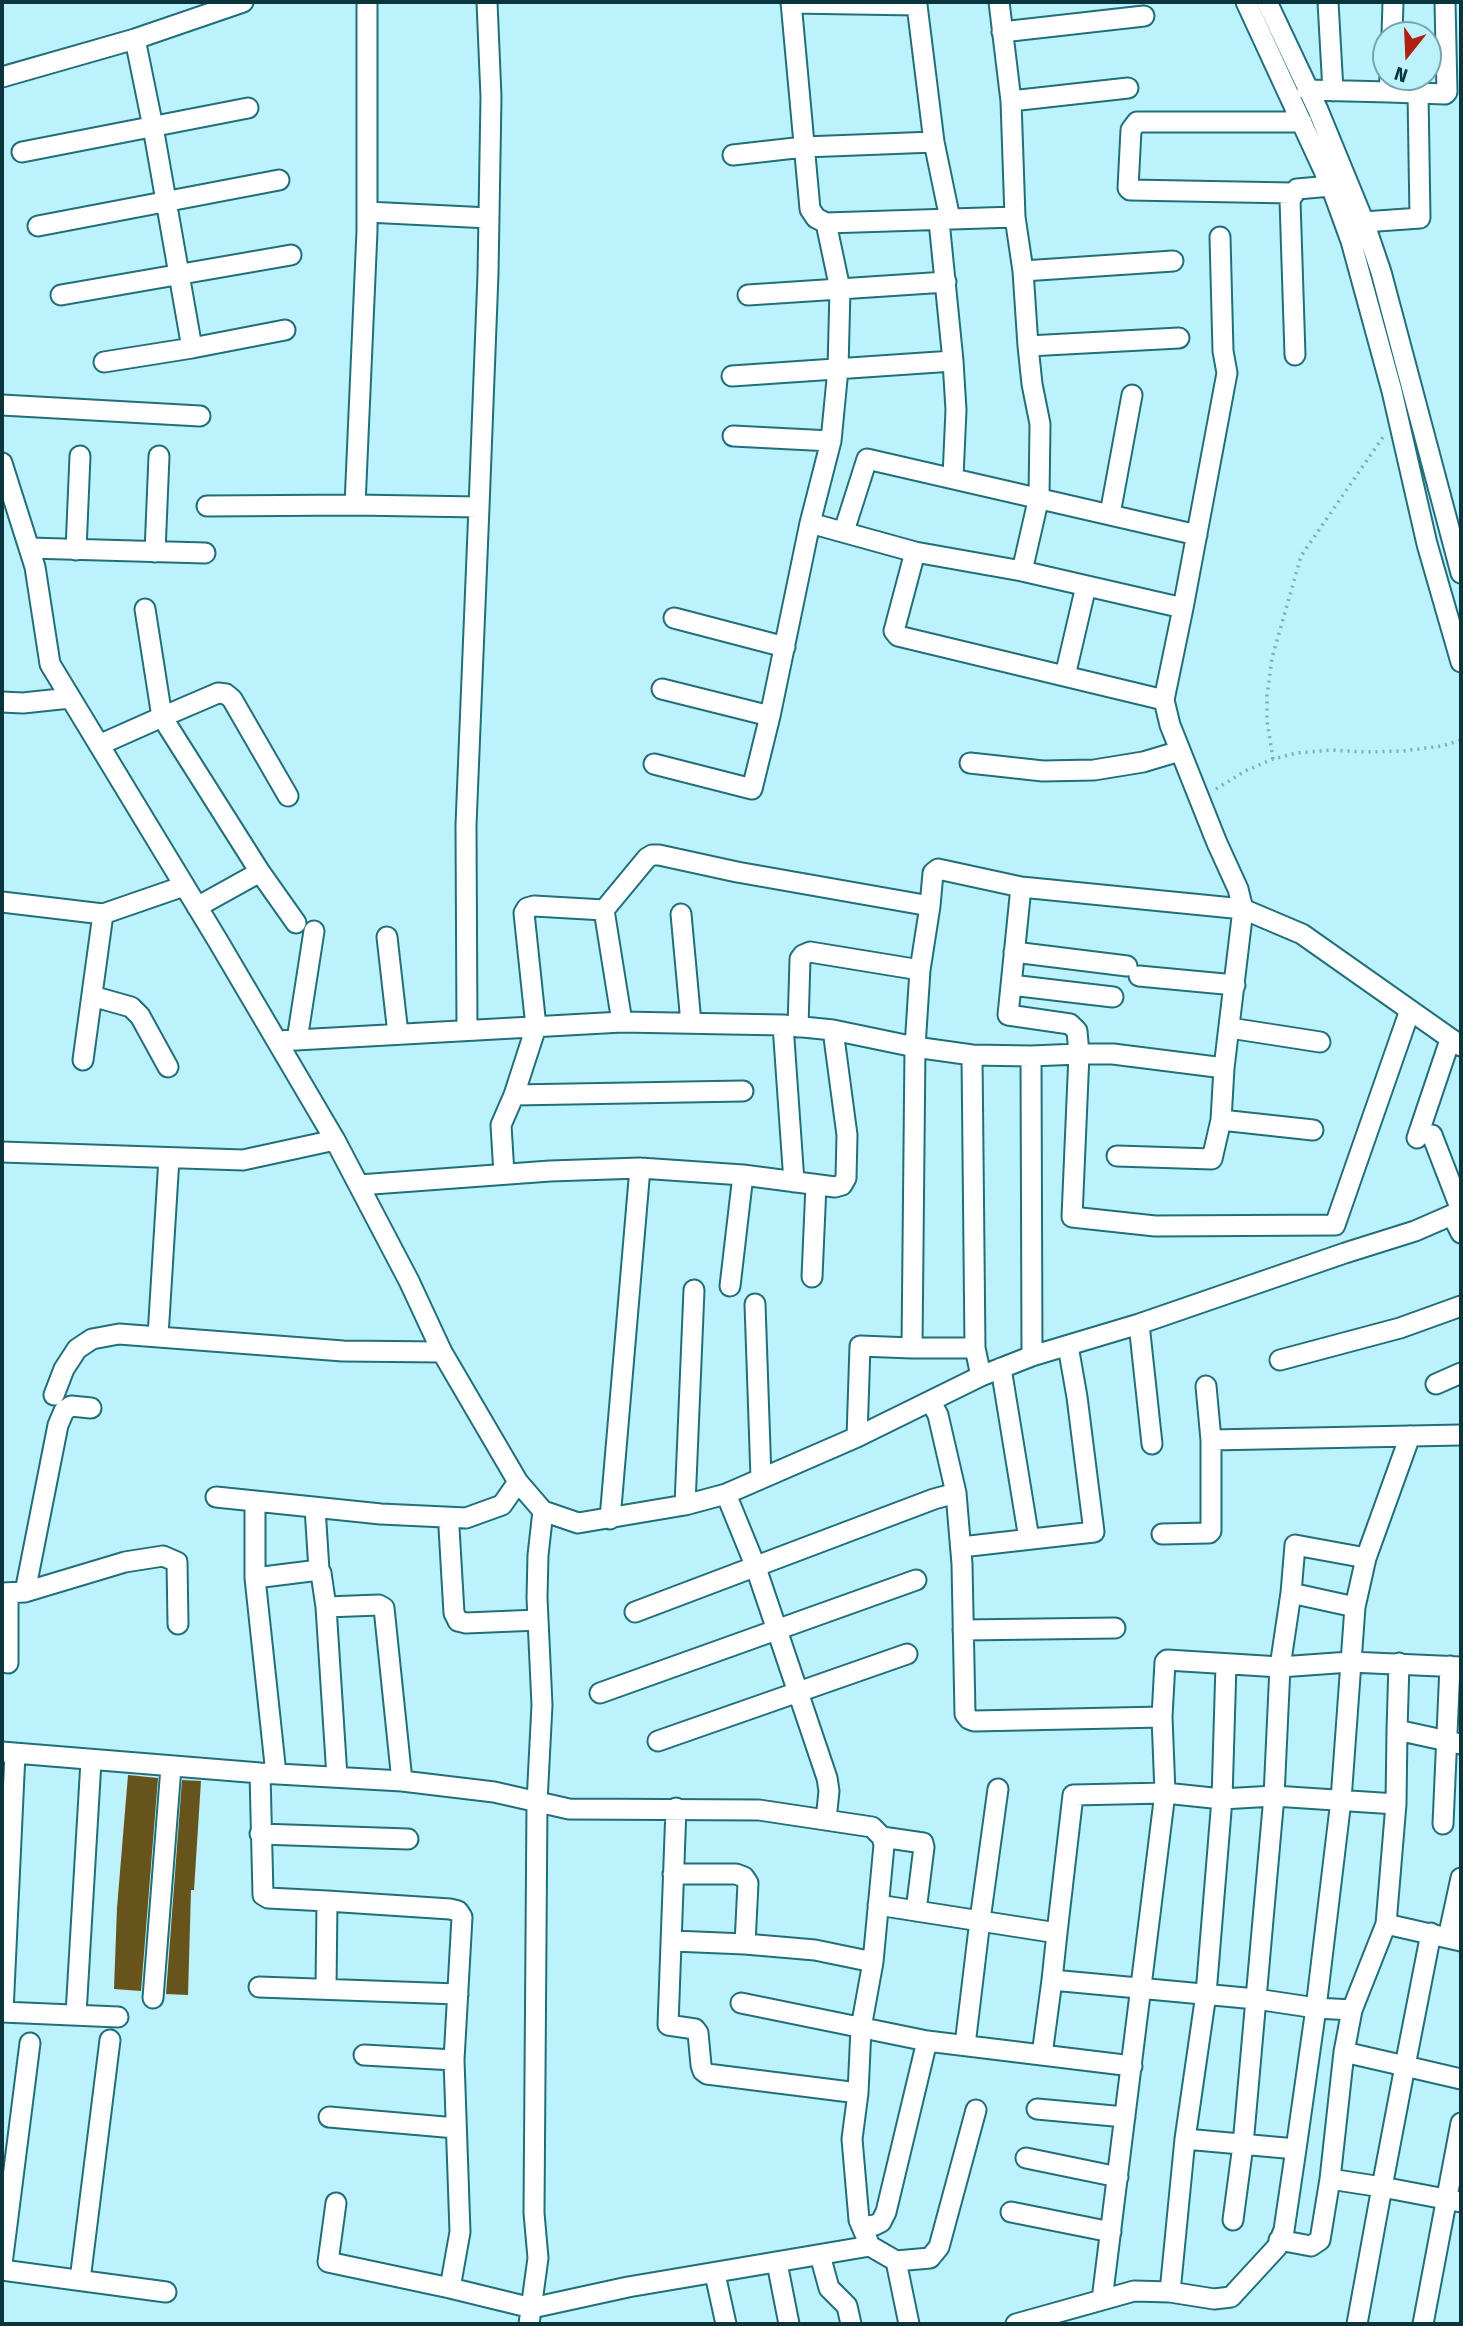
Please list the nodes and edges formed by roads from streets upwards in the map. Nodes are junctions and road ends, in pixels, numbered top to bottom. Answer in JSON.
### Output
{"nodes":[{"id":1,"x":243,"y":2,"type":"edge"},
{"id":2,"x":367,"y":2,"type":"edge"},
{"id":3,"x":487,"y":2,"type":"edge"},
{"id":4,"x":791,"y":2,"type":"edge"},
{"id":5,"x":999,"y":2,"type":"edge"},
{"id":6,"x":1246,"y":2,"type":"edge"},
{"id":7,"x":1266,"y":2,"type":"edge"},
{"id":8,"x":1328,"y":2,"type":"edge"},
{"id":9,"x":1394,"y":2,"type":"edge"},
{"id":10,"x":1445,"y":2,"type":"edge"},
{"id":11,"x":917,"y":4,"type":"edge"},
{"id":12,"x":1144,"y":16,"type":"dead end"},
{"id":13,"x":1393,"y":21,"type":"edge"},
{"id":14,"x":1002,"y":32,"type":"junction"},
{"id":15,"x":135,"y":39,"type":"junction"},
{"id":16,"x":2,"y":77,"type":"edge"},
{"id":17,"x":1372,"y":87,"type":"edge"},
{"id":18,"x":1128,"y":88,"type":"dead end"},
{"id":19,"x":1307,"y":90,"type":"junction"},
{"id":20,"x":1333,"y":91,"type":"junction"},
{"id":21,"x":1411,"y":91,"type":"edge"},
{"id":22,"x":1418,"y":93,"type":"junction"},
{"id":23,"x":1011,"y":101,"type":"junction"},
{"id":24,"x":248,"y":108,"type":"dead end"},
{"id":25,"x":1302,"y":122,"type":"junction"},
{"id":26,"x":153,"y":127,"type":"junction"},
{"id":27,"x":934,"y":142,"type":"junction"},
{"id":28,"x":804,"y":147,"type":"junction"},
{"id":29,"x":22,"y":152,"type":"dead end"},
{"id":30,"x":733,"y":155,"type":"dead end"},
{"id":31,"x":279,"y":180,"type":"dead end"},
{"id":32,"x":1331,"y":187,"type":"junction"},
{"id":33,"x":1293,"y":193,"type":"junction"},
{"id":34,"x":166,"y":201,"type":"junction"},
{"id":35,"x":367,"y":212,"type":"junction"},
{"id":36,"x":1015,"y":217,"type":"junction"},
{"id":37,"x":489,"y":219,"type":"junction"},
{"id":38,"x":944,"y":220,"type":"junction"},
{"id":39,"x":1364,"y":222,"type":"junction"},
{"id":40,"x":826,"y":223,"type":"junction"},
{"id":41,"x":38,"y":226,"type":"dead end"},
{"id":42,"x":1220,"y":237,"type":"dead end"},
{"id":43,"x":290,"y":255,"type":"dead end"},
{"id":44,"x":1173,"y":261,"type":"dead end"},
{"id":45,"x":1023,"y":271,"type":"junction"},
{"id":46,"x":178,"y":274,"type":"junction"},
{"id":47,"x":946,"y":282,"type":"junction"},
{"id":48,"x":840,"y":289,"type":"junction"},
{"id":49,"x":61,"y":295,"type":"dead end"},
{"id":50,"x":748,"y":295,"type":"dead end"},
{"id":51,"x":285,"y":331,"type":"dead end"},
{"id":52,"x":1387,"y":331,"type":"junction"},
{"id":53,"x":1179,"y":338,"type":"dead end"},
{"id":54,"x":1028,"y":346,"type":"junction"},
{"id":55,"x":192,"y":348,"type":"junction"},
{"id":56,"x":1295,"y":355,"type":"dead end"},
{"id":57,"x":953,"y":361,"type":"junction"},
{"id":58,"x":104,"y":362,"type":"dead end"},
{"id":59,"x":838,"y":369,"type":"junction"},
{"id":60,"x":732,"y":376,"type":"dead end"},
{"id":61,"x":1132,"y":395,"type":"dead end"},
{"id":62,"x":2,"y":405,"type":"edge"},
{"id":63,"x":200,"y":415,"type":"dead end"},
{"id":64,"x":733,"y":436,"type":"dead end"},
{"id":65,"x":831,"y":441,"type":"junction"},
{"id":66,"x":80,"y":456,"type":"dead end"},
{"id":67,"x":159,"y":456,"type":"dead end"},
{"id":68,"x":3,"y":473,"type":"edge"},
{"id":69,"x":953,"y":477,"type":"junction"},
{"id":70,"x":1039,"y":497,"type":"junction"},
{"id":71,"x":355,"y":505,"type":"junction"},
{"id":72,"x":207,"y":506,"type":"dead end"},
{"id":73,"x":479,"y":507,"type":"junction"},
{"id":74,"x":1110,"y":514,"type":"junction"},
{"id":75,"x":810,"y":523,"type":"junction"},
{"id":76,"x":844,"y":531,"type":"junction"},
{"id":77,"x":1197,"y":535,"type":"junction"},
{"id":78,"x":1451,"y":538,"type":"junction"},
{"id":79,"x":1427,"y":544,"type":"junction"},
{"id":80,"x":29,"y":548,"type":"junction"},
{"id":81,"x":76,"y":550,"type":"junction"},
{"id":82,"x":155,"y":552,"type":"junction"},
{"id":83,"x":915,"y":552,"type":"junction"},
{"id":84,"x":205,"y":553,"type":"dead end"},
{"id":85,"x":1022,"y":571,"type":"junction"},
{"id":86,"x":1461,"y":573,"type":"edge"},
{"id":87,"x":1086,"y":586,"type":"junction"},
{"id":88,"x":1183,"y":608,"type":"junction"},
{"id":89,"x":145,"y":609,"type":"dead end"},
{"id":90,"x":674,"y":618,"type":"dead end"},
{"id":91,"x":785,"y":647,"type":"junction"},
{"id":92,"x":1461,"y":662,"type":"edge"},
{"id":93,"x":1065,"y":676,"type":"junction"},
{"id":94,"x":662,"y":689,"type":"dead end"},
{"id":95,"x":70,"y":698,"type":"junction"},
{"id":96,"x":1164,"y":699,"type":"junction"},
{"id":97,"x":2,"y":702,"type":"edge"},
{"id":98,"x":770,"y":716,"type":"junction"},
{"id":99,"x":162,"y":717,"type":"junction"},
{"id":100,"x":99,"y":745,"type":"junction"},
{"id":101,"x":1180,"y":751,"type":"junction"},
{"id":102,"x":970,"y":763,"type":"dead end"},
{"id":103,"x":654,"y":764,"type":"dead end"},
{"id":104,"x":288,"y":796,"type":"dead end"},
{"id":105,"x":260,"y":872,"type":"junction"},
{"id":106,"x":184,"y":886,"type":"junction"},
{"id":107,"x":1021,"y":887,"type":"junction"},
{"id":108,"x":2,"y":902,"type":"edge"},
{"id":109,"x":930,"y":906,"type":"junction"},
{"id":110,"x":197,"y":907,"type":"junction"},
{"id":111,"x":1243,"y":909,"type":"junction"},
{"id":112,"x":604,"y":910,"type":"junction"},
{"id":113,"x":103,"y":914,"type":"junction"},
{"id":114,"x":681,"y":914,"type":"dead end"},
{"id":115,"x":296,"y":923,"type":"dead end"},
{"id":116,"x":314,"y":931,"type":"dead end"},
{"id":117,"x":387,"y":937,"type":"dead end"},
{"id":118,"x":1014,"y":952,"type":"junction"},
{"id":119,"x":920,"y":970,"type":"junction"},
{"id":120,"x":1011,"y":985,"type":"junction"},
{"id":121,"x":1235,"y":985,"type":"junction"},
{"id":122,"x":92,"y":996,"type":"junction"},
{"id":123,"x":1113,"y":997,"type":"dead end"},
{"id":124,"x":1410,"y":1010,"type":"junction"},
{"id":125,"x":622,"y":1022,"type":"junction"},
{"id":126,"x":691,"y":1023,"type":"junction"},
{"id":127,"x":790,"y":1026,"type":"junction"},
{"id":128,"x":536,"y":1027,"type":"junction"},
{"id":129,"x":1230,"y":1028,"type":"junction"},
{"id":130,"x":467,"y":1030,"type":"junction"},
{"id":131,"x":833,"y":1030,"type":"junction"},
{"id":132,"x":398,"y":1034,"type":"junction"},
{"id":133,"x":288,"y":1041,"type":"junction"},
{"id":134,"x":1320,"y":1042,"type":"dead end"},
{"id":135,"x":1455,"y":1043,"type":"edge"},
{"id":136,"x":915,"y":1047,"type":"junction"},
{"id":137,"x":1079,"y":1054,"type":"junction"},
{"id":138,"x":972,"y":1055,"type":"junction"},
{"id":139,"x":1031,"y":1056,"type":"junction"},
{"id":140,"x":83,"y":1060,"type":"dead end"},
{"id":141,"x":168,"y":1067,"type":"dead end"},
{"id":142,"x":1224,"y":1068,"type":"junction"},
{"id":143,"x":743,"y":1091,"type":"dead end"},
{"id":144,"x":514,"y":1095,"type":"junction"},
{"id":145,"x":1221,"y":1120,"type":"junction"},
{"id":146,"x":1313,"y":1130,"type":"dead end"},
{"id":147,"x":335,"y":1140,"type":"junction"},
{"id":148,"x":2,"y":1152,"type":"edge"},
{"id":149,"x":1117,"y":1156,"type":"dead end"},
{"id":150,"x":169,"y":1158,"type":"junction"},
{"id":151,"x":640,"y":1168,"type":"junction"},
{"id":152,"x":504,"y":1174,"type":"junction"},
{"id":153,"x":743,"y":1175,"type":"junction"},
{"id":154,"x":794,"y":1182,"type":"junction"},
{"id":155,"x":359,"y":1185,"type":"junction"},
{"id":156,"x":816,"y":1185,"type":"junction"},
{"id":157,"x":1458,"y":1212,"type":"edge"},
{"id":158,"x":1335,"y":1225,"type":"junction"},
{"id":159,"x":1461,"y":1233,"type":"edge"},
{"id":160,"x":1345,"y":1252,"type":"junction"},
{"id":161,"x":812,"y":1277,"type":"dead end"},
{"id":162,"x":730,"y":1286,"type":"dead end"},
{"id":163,"x":694,"y":1290,"type":"dead end"},
{"id":164,"x":755,"y":1304,"type":"dead end"},
{"id":165,"x":1461,"y":1306,"type":"edge"},
{"id":166,"x":1139,"y":1324,"type":"junction"},
{"id":167,"x":158,"y":1336,"type":"junction"},
{"id":168,"x":1068,"y":1346,"type":"junction"},
{"id":169,"x":912,"y":1348,"type":"junction"},
{"id":170,"x":975,"y":1348,"type":"junction"},
{"id":171,"x":442,"y":1352,"type":"junction"},
{"id":172,"x":1032,"y":1356,"type":"junction"},
{"id":173,"x":1280,"y":1360,"type":"dead end"},
{"id":174,"x":1001,"y":1368,"type":"junction"},
{"id":175,"x":1461,"y":1373,"type":"edge"},
{"id":176,"x":981,"y":1376,"type":"junction"},
{"id":177,"x":1436,"y":1384,"type":"dead end"},
{"id":178,"x":1206,"y":1386,"type":"dead end"},
{"id":179,"x":54,"y":1395,"type":"dead end"},
{"id":180,"x":931,"y":1402,"type":"junction"},
{"id":181,"x":92,"y":1408,"type":"dead end"},
{"id":182,"x":1461,"y":1434,"type":"edge"},
{"id":183,"x":1410,"y":1436,"type":"junction"},
{"id":184,"x":857,"y":1437,"type":"junction"},
{"id":185,"x":1211,"y":1440,"type":"junction"},
{"id":186,"x":1152,"y":1444,"type":"dead end"},
{"id":187,"x":761,"y":1478,"type":"junction"},
{"id":188,"x":518,"y":1482,"type":"junction"},
{"id":189,"x":956,"y":1493,"type":"junction"},
{"id":190,"x":726,"y":1494,"type":"junction"},
{"id":191,"x":216,"y":1497,"type":"dead end"},
{"id":192,"x":255,"y":1502,"type":"junction"},
{"id":193,"x":685,"y":1505,"type":"junction"},
{"id":194,"x":315,"y":1507,"type":"junction"},
{"id":195,"x":543,"y":1511,"type":"junction"},
{"id":196,"x":610,"y":1520,"type":"junction"},
{"id":197,"x":449,"y":1528,"type":"dead end"},
{"id":198,"x":1162,"y":1534,"type":"dead end"},
{"id":199,"x":1029,"y":1539,"type":"junction"},
{"id":200,"x":961,"y":1547,"type":"junction"},
{"id":201,"x":1366,"y":1558,"type":"junction"},
{"id":202,"x":755,"y":1565,"type":"junction"},
{"id":203,"x":318,"y":1570,"type":"junction"},
{"id":204,"x":255,"y":1578,"type":"junction"},
{"id":205,"x":916,"y":1580,"type":"dead end"},
{"id":206,"x":12,"y":1592,"type":"edge"},
{"id":207,"x":1291,"y":1593,"type":"junction"},
{"id":208,"x":326,"y":1607,"type":"junction"},
{"id":209,"x":1355,"y":1607,"type":"junction"},
{"id":210,"x":635,"y":1612,"type":"dead end"},
{"id":211,"x":538,"y":1620,"type":"junction"},
{"id":212,"x":178,"y":1624,"type":"dead end"},
{"id":213,"x":1115,"y":1628,"type":"dead end"},
{"id":214,"x":963,"y":1630,"type":"junction"},
{"id":215,"x":777,"y":1631,"type":"junction"},
{"id":216,"x":907,"y":1654,"type":"dead end"},
{"id":217,"x":1350,"y":1662,"type":"junction"},
{"id":218,"x":8,"y":1663,"type":"dead end"},
{"id":219,"x":1399,"y":1663,"type":"junction"},
{"id":220,"x":1226,"y":1664,"type":"junction"},
{"id":221,"x":1280,"y":1667,"type":"junction"},
{"id":222,"x":1456,"y":1667,"type":"edge"},
{"id":223,"x":798,"y":1692,"type":"junction"},
{"id":224,"x":600,"y":1693,"type":"dead end"},
{"id":225,"x":1161,"y":1717,"type":"junction"},
{"id":226,"x":1397,"y":1730,"type":"junction"},
{"id":227,"x":658,"y":1741,"type":"dead end"},
{"id":228,"x":1453,"y":1742,"type":"edge"},
{"id":229,"x":8,"y":1753,"type":"edge"},
{"id":230,"x":91,"y":1761,"type":"junction"},
{"id":231,"x":171,"y":1767,"type":"junction"},
{"id":232,"x":268,"y":1773,"type":"junction"},
{"id":233,"x":337,"y":1777,"type":"junction"},
{"id":234,"x":402,"y":1781,"type":"junction"},
{"id":235,"x":999,"y":1789,"type":"dead end"},
{"id":236,"x":1165,"y":1793,"type":"junction"},
{"id":237,"x":1274,"y":1796,"type":"junction"},
{"id":238,"x":1222,"y":1799,"type":"junction"},
{"id":239,"x":1341,"y":1800,"type":"junction"},
{"id":240,"x":537,"y":1802,"type":"junction"},
{"id":241,"x":1396,"y":1804,"type":"junction"},
{"id":242,"x":676,"y":1808,"type":"junction"},
{"id":243,"x":826,"y":1820,"type":"junction"},
{"id":244,"x":1443,"y":1824,"type":"dead end"},
{"id":245,"x":260,"y":1834,"type":"junction"},
{"id":246,"x":882,"y":1837,"type":"junction"},
{"id":247,"x":408,"y":1839,"type":"dead end"},
{"id":248,"x":673,"y":1874,"type":"junction"},
{"id":249,"x":1461,"y":1878,"type":"edge"},
{"id":250,"x":327,"y":1901,"type":"junction"},
{"id":251,"x":878,"y":1905,"type":"junction"},
{"id":252,"x":916,"y":1911,"type":"junction"},
{"id":253,"x":980,"y":1920,"type":"junction"},
{"id":254,"x":1386,"y":1924,"type":"junction"},
{"id":255,"x":1057,"y":1933,"type":"junction"},
{"id":256,"x":1447,"y":1938,"type":"edge"},
{"id":257,"x":673,"y":1941,"type":"junction"},
{"id":258,"x":744,"y":1944,"type":"junction"},
{"id":259,"x":873,"y":1962,"type":"junction"},
{"id":260,"x":1052,"y":1980,"type":"junction"},
{"id":261,"x":260,"y":1987,"type":"dead end"},
{"id":262,"x":1140,"y":1988,"type":"junction"},
{"id":263,"x":326,"y":1989,"type":"junction"},
{"id":264,"x":457,"y":1994,"type":"junction"},
{"id":265,"x":1206,"y":1994,"type":"junction"},
{"id":266,"x":153,"y":1998,"type":"dead end"},
{"id":267,"x":1256,"y":1999,"type":"junction"},
{"id":268,"x":741,"y":2003,"type":"dead end"},
{"id":269,"x":1316,"y":2008,"type":"junction"},
{"id":270,"x":1352,"y":2010,"type":"junction"},
{"id":271,"x":3,"y":2012,"type":"edge"},
{"id":272,"x":76,"y":2014,"type":"junction"},
{"id":273,"x":118,"y":2017,"type":"dead end"},
{"id":274,"x":861,"y":2028,"type":"junction"},
{"id":275,"x":110,"y":2040,"type":"dead end"},
{"id":276,"x":927,"y":2041,"type":"junction"},
{"id":277,"x":30,"y":2043,"type":"dead end"},
{"id":278,"x":965,"y":2045,"type":"junction"},
{"id":279,"x":1344,"y":2052,"type":"junction"},
{"id":280,"x":1042,"y":2054,"type":"junction"},
{"id":281,"x":364,"y":2055,"type":"dead end"},
{"id":282,"x":454,"y":2060,"type":"junction"},
{"id":283,"x":1132,"y":2066,"type":"junction"},
{"id":284,"x":1405,"y":2066,"type":"junction"},
{"id":285,"x":1461,"y":2079,"type":"edge"},
{"id":286,"x":858,"y":2093,"type":"junction"},
{"id":287,"x":1037,"y":2109,"type":"dead end"},
{"id":288,"x":976,"y":2110,"type":"dead end"},
{"id":289,"x":329,"y":2117,"type":"dead end"},
{"id":290,"x":1125,"y":2117,"type":"junction"},
{"id":291,"x":1461,"y":2123,"type":"edge"},
{"id":292,"x":456,"y":2128,"type":"junction"},
{"id":293,"x":1185,"y":2139,"type":"junction"},
{"id":294,"x":1243,"y":2145,"type":"junction"},
{"id":295,"x":1296,"y":2149,"type":"junction"},
{"id":296,"x":1026,"y":2158,"type":"dead end"},
{"id":297,"x":1118,"y":2177,"type":"junction"},
{"id":298,"x":1330,"y":2179,"type":"junction"},
{"id":299,"x":1382,"y":2187,"type":"junction"},
{"id":300,"x":1454,"y":2200,"type":"edge"},
{"id":301,"x":336,"y":2203,"type":"dead end"},
{"id":302,"x":1011,"y":2212,"type":"dead end"},
{"id":303,"x":1233,"y":2220,"type":"dead end"},
{"id":304,"x":862,"y":2227,"type":"junction"},
{"id":305,"x":1111,"y":2232,"type":"junction"},
{"id":306,"x":1279,"y":2241,"type":"junction"},
{"id":307,"x":870,"y":2246,"type":"junction"},
{"id":308,"x":820,"y":2255,"type":"junction"},
{"id":309,"x":896,"y":2261,"type":"junction"},
{"id":310,"x":777,"y":2263,"type":"junction"},
{"id":311,"x":2,"y":2264,"type":"edge"},
{"id":312,"x":2,"y":2270,"type":"edge"},
{"id":313,"x":715,"y":2274,"type":"junction"},
{"id":314,"x":80,"y":2280,"type":"junction"},
{"id":315,"x":450,"y":2288,"type":"junction"},
{"id":316,"x":166,"y":2292,"type":"dead end"},
{"id":317,"x":1170,"y":2292,"type":"junction"},
{"id":318,"x":1102,"y":2300,"type":"junction"},
{"id":319,"x":531,"y":2316,"type":"edge"},
{"id":320,"x":1064,"y":2318,"type":"edge"},
{"id":321,"x":726,"y":2324,"type":"edge"},
{"id":322,"x":789,"y":2324,"type":"edge"},
{"id":323,"x":851,"y":2324,"type":"edge"},
{"id":324,"x":909,"y":2324,"type":"edge"},
{"id":325,"x":1016,"y":2324,"type":"edge"},
{"id":326,"x":1357,"y":2324,"type":"edge"},
{"id":327,"x":1423,"y":2324,"type":"edge"}],
"edges":[{"from":1,"to":15,"type":"street"},
{"from":2,"to":35,"type":"street"},
{"from":3,"to":37,"type":"street"},
{"from":4,"to":11,"type":"street"},
{"from":4,"to":28,"type":"street"},
{"from":5,"to":14,"type":"street"},
{"from":6,"to":25,"type":"street"},
{"from":7,"to":19,"type":"street"},
{"from":8,"to":20,"type":"street"},
{"from":9,"to":13,"type":"street"},
{"from":10,"to":22,"type":"street"},
{"from":11,"to":27,"type":"street"},
{"from":12,"to":14,"type":"street"},
{"from":14,"to":23,"type":"street"},
{"from":15,"to":16,"type":"street"},
{"from":15,"to":26,"type":"street"},
{"from":17,"to":20,"type":"street"},
{"from":18,"to":23,"type":"street"},
{"from":19,"to":20,"type":"street"},
{"from":19,"to":39,"type":"street"},
{"from":21,"to":22,"type":"street"},
{"from":22,"to":39,"type":"street"},
{"from":23,"to":36,"type":"street"},
{"from":24,"to":26,"type":"street"},
{"from":25,"to":32,"type":"street"},
{"from":25,"to":33,"type":"street"},
{"from":26,"to":29,"type":"street"},
{"from":26,"to":34,"type":"street"},
{"from":27,"to":28,"type":"street"},
{"from":27,"to":38,"type":"street"},
{"from":28,"to":30,"type":"street"},
{"from":28,"to":40,"type":"street"},
{"from":31,"to":34,"type":"street"},
{"from":32,"to":33,"type":"street"},
{"from":32,"to":52,"type":"street"},
{"from":33,"to":56,"type":"street"},
{"from":34,"to":41,"type":"street"},
{"from":34,"to":46,"type":"street"},
{"from":35,"to":37,"type":"street"},
{"from":35,"to":71,"type":"street"},
{"from":36,"to":38,"type":"street"},
{"from":36,"to":45,"type":"street"},
{"from":37,"to":73,"type":"street"},
{"from":38,"to":40,"type":"street"},
{"from":38,"to":47,"type":"street"},
{"from":39,"to":52,"type":"street"},
{"from":40,"to":48,"type":"street"},
{"from":42,"to":77,"type":"street"},
{"from":43,"to":46,"type":"street"},
{"from":44,"to":45,"type":"street"},
{"from":45,"to":54,"type":"street"},
{"from":46,"to":49,"type":"street"},
{"from":46,"to":55,"type":"street"},
{"from":47,"to":48,"type":"street"},
{"from":47,"to":57,"type":"street"},
{"from":48,"to":50,"type":"street"},
{"from":48,"to":59,"type":"street"},
{"from":51,"to":55,"type":"street"},
{"from":52,"to":78,"type":"street"},
{"from":52,"to":79,"type":"street"},
{"from":53,"to":54,"type":"street"},
{"from":54,"to":70,"type":"street"},
{"from":55,"to":58,"type":"street"},
{"from":57,"to":59,"type":"street"},
{"from":57,"to":69,"type":"street"},
{"from":59,"to":60,"type":"street"},
{"from":59,"to":65,"type":"street"},
{"from":61,"to":74,"type":"street"},
{"from":62,"to":63,"type":"street"},
{"from":64,"to":65,"type":"street"},
{"from":65,"to":75,"type":"street"},
{"from":66,"to":81,"type":"street"},
{"from":67,"to":82,"type":"street"},
{"from":68,"to":80,"type":"street"},
{"from":69,"to":70,"type":"street"},
{"from":69,"to":76,"type":"street"},
{"from":70,"to":74,"type":"street"},
{"from":70,"to":85,"type":"street"},
{"from":71,"to":72,"type":"street"},
{"from":71,"to":73,"type":"street"},
{"from":73,"to":130,"type":"street"},
{"from":74,"to":77,"type":"street"},
{"from":75,"to":76,"type":"street"},
{"from":75,"to":91,"type":"street"},
{"from":76,"to":83,"type":"street"},
{"from":77,"to":88,"type":"street"},
{"from":78,"to":79,"type":"street"},
{"from":78,"to":86,"type":"street"},
{"from":79,"to":92,"type":"street"},
{"from":80,"to":81,"type":"street"},
{"from":80,"to":95,"type":"street"},
{"from":81,"to":82,"type":"street"},
{"from":82,"to":84,"type":"street"},
{"from":83,"to":85,"type":"street"},
{"from":83,"to":93,"type":"street"},
{"from":85,"to":87,"type":"street"},
{"from":87,"to":88,"type":"street"},
{"from":87,"to":93,"type":"street"},
{"from":88,"to":96,"type":"street"},
{"from":89,"to":99,"type":"street"},
{"from":90,"to":91,"type":"street"},
{"from":91,"to":98,"type":"street"},
{"from":93,"to":96,"type":"street"},
{"from":94,"to":98,"type":"street"},
{"from":95,"to":97,"type":"street"},
{"from":95,"to":100,"type":"street"},
{"from":96,"to":101,"type":"street"},
{"from":98,"to":103,"type":"street"},
{"from":99,"to":100,"type":"street"},
{"from":99,"to":104,"type":"street"},
{"from":99,"to":105,"type":"street"},
{"from":100,"to":106,"type":"street"},
{"from":101,"to":102,"type":"street"},
{"from":101,"to":111,"type":"street"},
{"from":105,"to":110,"type":"street"},
{"from":105,"to":115,"type":"street"},
{"from":106,"to":110,"type":"street"},
{"from":106,"to":113,"type":"street"},
{"from":107,"to":109,"type":"street"},
{"from":107,"to":111,"type":"street"},
{"from":107,"to":118,"type":"street"},
{"from":108,"to":113,"type":"street"},
{"from":109,"to":112,"type":"street"},
{"from":109,"to":119,"type":"street"},
{"from":110,"to":133,"type":"street"},
{"from":111,"to":121,"type":"street"},
{"from":111,"to":124,"type":"street"},
{"from":112,"to":125,"type":"street"},
{"from":112,"to":128,"type":"street"},
{"from":113,"to":122,"type":"street"},
{"from":114,"to":126,"type":"street"},
{"from":116,"to":133,"type":"street"},
{"from":117,"to":132,"type":"street"},
{"from":118,"to":120,"type":"street"},
{"from":118,"to":121,"type":"street"},
{"from":119,"to":127,"type":"street"},
{"from":119,"to":136,"type":"street"},
{"from":120,"to":123,"type":"street"},
{"from":120,"to":137,"type":"street"},
{"from":121,"to":129,"type":"street"},
{"from":122,"to":140,"type":"street"},
{"from":122,"to":141,"type":"street"},
{"from":124,"to":135,"type":"street"},
{"from":124,"to":158,"type":"street"},
{"from":125,"to":126,"type":"street"},
{"from":125,"to":128,"type":"street"},
{"from":126,"to":127,"type":"street"},
{"from":127,"to":131,"type":"street"},
{"from":127,"to":154,"type":"street"},
{"from":128,"to":130,"type":"street"},
{"from":128,"to":144,"type":"street"},
{"from":129,"to":134,"type":"street"},
{"from":129,"to":142,"type":"street"},
{"from":130,"to":132,"type":"street"},
{"from":131,"to":136,"type":"street"},
{"from":131,"to":156,"type":"street"},
{"from":132,"to":133,"type":"street"},
{"from":133,"to":147,"type":"street"},
{"from":135,"to":157,"type":"street"},
{"from":136,"to":138,"type":"street"},
{"from":136,"to":169,"type":"street"},
{"from":137,"to":139,"type":"street"},
{"from":137,"to":142,"type":"street"},
{"from":137,"to":158,"type":"street"},
{"from":138,"to":139,"type":"street"},
{"from":138,"to":170,"type":"street"},
{"from":139,"to":172,"type":"street"},
{"from":142,"to":145,"type":"street"},
{"from":143,"to":144,"type":"street"},
{"from":144,"to":152,"type":"street"},
{"from":145,"to":146,"type":"street"},
{"from":145,"to":149,"type":"street"},
{"from":147,"to":150,"type":"street"},
{"from":147,"to":155,"type":"street"},
{"from":148,"to":150,"type":"street"},
{"from":150,"to":167,"type":"street"},
{"from":151,"to":152,"type":"street"},
{"from":151,"to":153,"type":"street"},
{"from":151,"to":196,"type":"street"},
{"from":152,"to":155,"type":"street"},
{"from":153,"to":154,"type":"street"},
{"from":153,"to":162,"type":"street"},
{"from":154,"to":156,"type":"street"},
{"from":155,"to":171,"type":"street"},
{"from":156,"to":161,"type":"street"},
{"from":157,"to":159,"type":"street"},
{"from":157,"to":160,"type":"street"},
{"from":158,"to":160,"type":"street"},
{"from":160,"to":166,"type":"street"},
{"from":163,"to":193,"type":"street"},
{"from":164,"to":187,"type":"street"},
{"from":165,"to":173,"type":"street"},
{"from":166,"to":168,"type":"street"},
{"from":166,"to":186,"type":"street"},
{"from":167,"to":171,"type":"street"},
{"from":167,"to":179,"type":"street"},
{"from":168,"to":172,"type":"street"},
{"from":168,"to":199,"type":"street"},
{"from":169,"to":170,"type":"street"},
{"from":169,"to":184,"type":"street"},
{"from":170,"to":176,"type":"street"},
{"from":171,"to":188,"type":"street"},
{"from":172,"to":174,"type":"street"},
{"from":174,"to":176,"type":"street"},
{"from":174,"to":199,"type":"street"},
{"from":175,"to":177,"type":"street"},
{"from":176,"to":180,"type":"street"},
{"from":178,"to":185,"type":"street"},
{"from":180,"to":184,"type":"street"},
{"from":180,"to":189,"type":"street"},
{"from":181,"to":206,"type":"street"},
{"from":182,"to":183,"type":"street"},
{"from":183,"to":185,"type":"street"},
{"from":183,"to":201,"type":"street"},
{"from":184,"to":187,"type":"street"},
{"from":185,"to":198,"type":"street"},
{"from":187,"to":190,"type":"street"},
{"from":188,"to":194,"type":"street"},
{"from":188,"to":195,"type":"street"},
{"from":189,"to":200,"type":"street"},
{"from":189,"to":202,"type":"street"},
{"from":190,"to":193,"type":"street"},
{"from":190,"to":202,"type":"street"},
{"from":191,"to":192,"type":"street"},
{"from":192,"to":194,"type":"street"},
{"from":192,"to":204,"type":"street"},
{"from":193,"to":196,"type":"street"},
{"from":194,"to":203,"type":"street"},
{"from":195,"to":196,"type":"street"},
{"from":195,"to":211,"type":"street"},
{"from":197,"to":211,"type":"street"},
{"from":199,"to":200,"type":"street"},
{"from":200,"to":214,"type":"street"},
{"from":201,"to":207,"type":"street"},
{"from":201,"to":209,"type":"street"},
{"from":202,"to":210,"type":"street"},
{"from":202,"to":215,"type":"street"},
{"from":203,"to":204,"type":"street"},
{"from":203,"to":208,"type":"street"},
{"from":204,"to":232,"type":"street"},
{"from":205,"to":215,"type":"street"},
{"from":206,"to":212,"type":"street"},
{"from":206,"to":218,"type":"street"},
{"from":207,"to":209,"type":"street"},
{"from":207,"to":221,"type":"street"},
{"from":208,"to":233,"type":"street"},
{"from":208,"to":234,"type":"street"},
{"from":209,"to":217,"type":"street"},
{"from":211,"to":240,"type":"street"},
{"from":213,"to":214,"type":"street"},
{"from":214,"to":225,"type":"street"},
{"from":215,"to":223,"type":"street"},
{"from":215,"to":224,"type":"street"},
{"from":216,"to":223,"type":"street"},
{"from":217,"to":219,"type":"street"},
{"from":217,"to":221,"type":"street"},
{"from":217,"to":239,"type":"street"},
{"from":219,"to":222,"type":"street"},
{"from":219,"to":226,"type":"street"},
{"from":220,"to":221,"type":"street"},
{"from":220,"to":225,"type":"street"},
{"from":220,"to":238,"type":"street"},
{"from":221,"to":237,"type":"street"},
{"from":222,"to":228,"type":"street"},
{"from":223,"to":227,"type":"street"},
{"from":223,"to":243,"type":"street"},
{"from":225,"to":236,"type":"street"},
{"from":226,"to":228,"type":"street"},
{"from":226,"to":241,"type":"street"},
{"from":228,"to":244,"type":"street"},
{"from":229,"to":230,"type":"street"},
{"from":229,"to":271,"type":"street"},
{"from":230,"to":231,"type":"street"},
{"from":230,"to":272,"type":"street"},
{"from":231,"to":232,"type":"street"},
{"from":231,"to":266,"type":"street"},
{"from":232,"to":233,"type":"street"},
{"from":232,"to":245,"type":"street"},
{"from":233,"to":234,"type":"street"},
{"from":234,"to":240,"type":"street"},
{"from":235,"to":253,"type":"street"},
{"from":236,"to":238,"type":"street"},
{"from":236,"to":255,"type":"street"},
{"from":236,"to":262,"type":"street"},
{"from":237,"to":238,"type":"street"},
{"from":237,"to":239,"type":"street"},
{"from":237,"to":267,"type":"street"},
{"from":238,"to":265,"type":"street"},
{"from":239,"to":241,"type":"street"},
{"from":239,"to":269,"type":"street"},
{"from":240,"to":242,"type":"street"},
{"from":240,"to":319,"type":"street"},
{"from":241,"to":254,"type":"street"},
{"from":242,"to":243,"type":"street"},
{"from":242,"to":248,"type":"street"},
{"from":243,"to":246,"type":"street"},
{"from":245,"to":247,"type":"street"},
{"from":245,"to":250,"type":"street"},
{"from":246,"to":251,"type":"street"},
{"from":246,"to":252,"type":"street"},
{"from":248,"to":257,"type":"street"},
{"from":248,"to":258,"type":"street"},
{"from":249,"to":256,"type":"street"},
{"from":250,"to":263,"type":"street"},
{"from":250,"to":264,"type":"street"},
{"from":251,"to":252,"type":"street"},
{"from":251,"to":259,"type":"street"},
{"from":252,"to":253,"type":"street"},
{"from":253,"to":255,"type":"street"},
{"from":253,"to":278,"type":"street"},
{"from":254,"to":256,"type":"street"},
{"from":254,"to":270,"type":"street"},
{"from":255,"to":260,"type":"street"},
{"from":256,"to":284,"type":"street"},
{"from":257,"to":258,"type":"street"},
{"from":257,"to":286,"type":"street"},
{"from":258,"to":259,"type":"street"},
{"from":259,"to":274,"type":"street"},
{"from":260,"to":262,"type":"street"},
{"from":260,"to":280,"type":"street"},
{"from":261,"to":263,"type":"street"},
{"from":262,"to":265,"type":"street"},
{"from":262,"to":283,"type":"street"},
{"from":263,"to":264,"type":"street"},
{"from":264,"to":282,"type":"street"},
{"from":265,"to":267,"type":"street"},
{"from":265,"to":293,"type":"street"},
{"from":267,"to":269,"type":"street"},
{"from":267,"to":294,"type":"street"},
{"from":268,"to":274,"type":"street"},
{"from":269,"to":270,"type":"street"},
{"from":269,"to":295,"type":"street"},
{"from":270,"to":279,"type":"street"},
{"from":271,"to":272,"type":"street"},
{"from":272,"to":273,"type":"street"},
{"from":274,"to":276,"type":"street"},
{"from":274,"to":286,"type":"street"},
{"from":275,"to":314,"type":"street"},
{"from":276,"to":278,"type":"street"},
{"from":276,"to":304,"type":"street"},
{"from":277,"to":311,"type":"street"},
{"from":278,"to":280,"type":"street"},
{"from":279,"to":284,"type":"street"},
{"from":279,"to":298,"type":"street"},
{"from":280,"to":283,"type":"street"},
{"from":281,"to":282,"type":"street"},
{"from":282,"to":292,"type":"street"},
{"from":283,"to":290,"type":"street"},
{"from":284,"to":285,"type":"street"},
{"from":284,"to":299,"type":"street"},
{"from":286,"to":304,"type":"street"},
{"from":287,"to":290,"type":"street"},
{"from":288,"to":309,"type":"street"},
{"from":289,"to":292,"type":"street"},
{"from":290,"to":297,"type":"street"},
{"from":291,"to":300,"type":"street"},
{"from":292,"to":315,"type":"street"},
{"from":293,"to":294,"type":"street"},
{"from":293,"to":317,"type":"street"},
{"from":294,"to":295,"type":"street"},
{"from":294,"to":303,"type":"street"},
{"from":295,"to":306,"type":"street"},
{"from":296,"to":297,"type":"street"},
{"from":297,"to":305,"type":"street"},
{"from":298,"to":299,"type":"street"},
{"from":298,"to":306,"type":"street"},
{"from":299,"to":300,"type":"street"},
{"from":299,"to":326,"type":"street"},
{"from":300,"to":327,"type":"street"},
{"from":301,"to":315,"type":"street"},
{"from":302,"to":305,"type":"street"},
{"from":304,"to":307,"type":"street"},
{"from":305,"to":318,"type":"street"},
{"from":306,"to":317,"type":"street"},
{"from":307,"to":308,"type":"street"},
{"from":307,"to":309,"type":"street"},
{"from":308,"to":310,"type":"street"},
{"from":308,"to":323,"type":"street"},
{"from":309,"to":324,"type":"street"},
{"from":310,"to":313,"type":"street"},
{"from":310,"to":322,"type":"street"},
{"from":312,"to":314,"type":"street"},
{"from":313,"to":319,"type":"street"},
{"from":313,"to":321,"type":"street"},
{"from":314,"to":316,"type":"street"},
{"from":315,"to":319,"type":"street"},
{"from":317,"to":318,"type":"street"},
{"from":318,"to":320,"type":"street"},
{"from":320,"to":325,"type":"street"}]}
